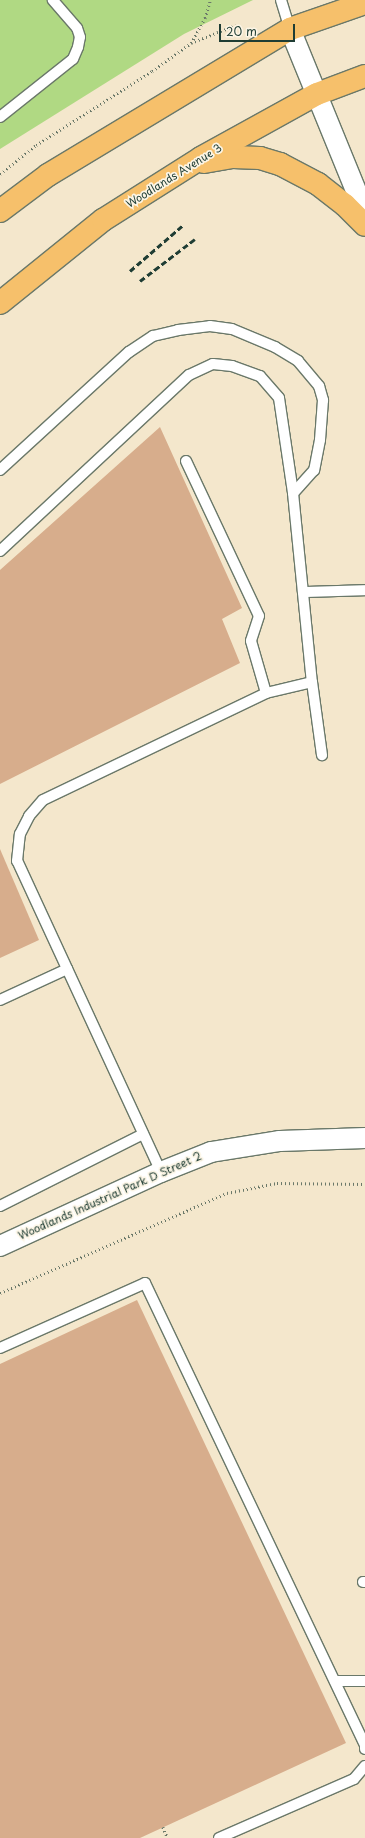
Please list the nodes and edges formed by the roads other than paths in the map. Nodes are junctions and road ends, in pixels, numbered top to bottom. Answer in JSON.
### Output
{"nodes":[{"id":1,"x":53,"y":0,"type":"edge"},
{"id":2,"x":281,"y":0,"type":"edge"},
{"id":3,"x":365,"y":4,"type":"edge"},
{"id":4,"x":290,"y":29,"type":"junction"},
{"id":5,"x":365,"y":76,"type":"edge"},
{"id":6,"x":317,"y":94,"type":"junction"},
{"id":7,"x":0,"y":117,"type":"edge"},
{"id":8,"x":184,"y":168,"type":"junction"},
{"id":9,"x":0,"y":212,"type":"edge"},
{"id":10,"x":365,"y":213,"type":"edge"},
{"id":11,"x":365,"y":225,"type":"edge"},
{"id":12,"x":0,"y":304,"type":"edge"},
{"id":13,"x":186,"y":461,"type":"dead end"},
{"id":14,"x":0,"y":470,"type":"edge"},
{"id":15,"x":293,"y":493,"type":"junction"},
{"id":16,"x":0,"y":551,"type":"edge"},
{"id":17,"x":365,"y":590,"type":"edge"},
{"id":18,"x":304,"y":592,"type":"junction"},
{"id":19,"x":312,"y":682,"type":"junction"},
{"id":20,"x":266,"y":693,"type":"junction"},
{"id":21,"x":322,"y":755,"type":"dead end"},
{"id":22,"x":67,"y":969,"type":"junction"},
{"id":23,"x":0,"y":1000,"type":"edge"},
{"id":24,"x":143,"y":1134,"type":"junction"},
{"id":25,"x":365,"y":1138,"type":"edge"},
{"id":26,"x":161,"y":1172,"type":"junction"},
{"id":27,"x":0,"y":1206,"type":"edge"},
{"id":28,"x":0,"y":1246,"type":"edge"},
{"id":29,"x":0,"y":1348,"type":"edge"},
{"id":30,"x":335,"y":1681,"type":"junction"},
{"id":31,"x":365,"y":1681,"type":"edge"},
{"id":32,"x":365,"y":1750,"type":"edge"},
{"id":33,"x":365,"y":1766,"type":"edge"},
{"id":34,"x":220,"y":1838,"type":"edge"}],
"edges":[{"from":1,"to":7,"type":"lane"},
{"from":2,"to":4,"type":"lane"},
{"from":3,"to":4,"type":"main road"},
{"from":4,"to":6,"type":"street"},
{"from":4,"to":9,"type":"main road"},
{"from":5,"to":6,"type":"main road","name":"Woodlands Avenue 3"},
{"from":6,"to":8,"type":"main road","name":"Woodlands Avenue 3"},
{"from":6,"to":10,"type":"street"},
{"from":8,"to":11,"type":"main road"},
{"from":8,"to":12,"type":"main road","name":"Woodlands Avenue 3"},
{"from":13,"to":20,"type":"lane"},
{"from":14,"to":15,"type":"lane"},
{"from":15,"to":16,"type":"lane"},
{"from":15,"to":18,"type":"lane"},
{"from":17,"to":18,"type":"lane"},
{"from":18,"to":19,"type":"lane"},
{"from":19,"to":20,"type":"lane"},
{"from":19,"to":21,"type":"lane"},
{"from":20,"to":22,"type":"lane"},
{"from":22,"to":23,"type":"lane"},
{"from":22,"to":24,"type":"lane"},
{"from":24,"to":26,"type":"lane"},
{"from":24,"to":27,"type":"lane"},
{"from":25,"to":26,"type":"street","name":"Woodlands Industrial Park D Street 2"},
{"from":26,"to":28,"type":"street","name":"Woodlands Industrial Park D Street 2"},
{"from":29,"to":30,"type":"lane"},
{"from":30,"to":31,"type":"lane"},
{"from":30,"to":32,"type":"lane"},
{"from":33,"to":34,"type":"lane"}]}
